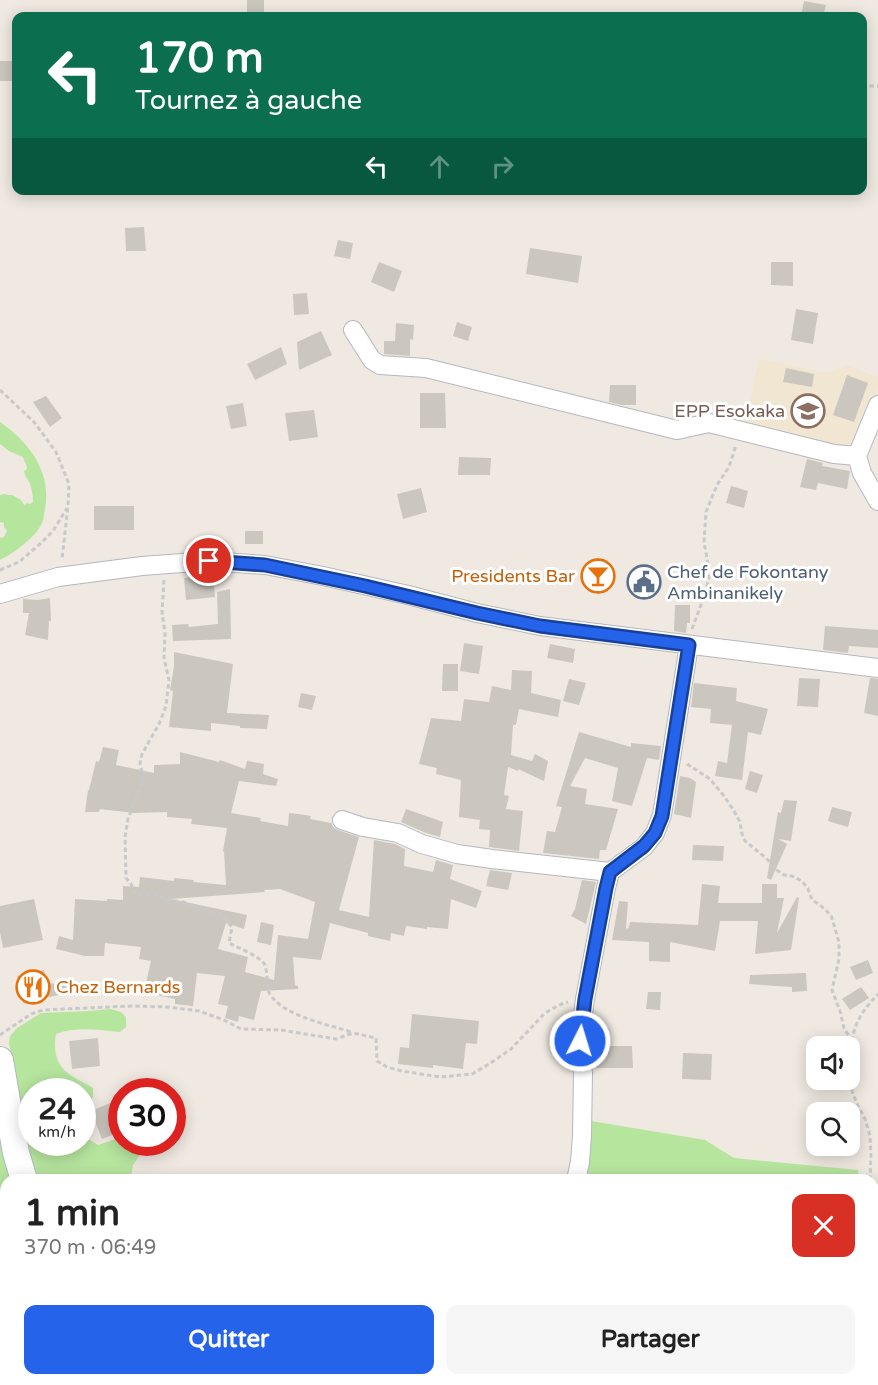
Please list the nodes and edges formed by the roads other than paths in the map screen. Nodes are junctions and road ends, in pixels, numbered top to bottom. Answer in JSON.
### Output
{"nodes":[{"id":1,"x":352,"y":330,"type":"dead end"},
{"id":2,"x":878,"y":405,"type":"edge"},
{"id":3,"x":857,"y":456,"type":"junction"},
{"id":4,"x":878,"y":501,"type":"edge"},
{"id":5,"x":0,"y":594,"type":"edge"},
{"id":6,"x":689,"y":645,"type":"junction"},
{"id":7,"x":878,"y":668,"type":"edge"},
{"id":8,"x":342,"y":820,"type":"dead end"},
{"id":9,"x":610,"y":872,"type":"junction"},
{"id":10,"x":0,"y":1060,"type":"edge"},
{"id":11,"x":22,"y":1174,"type":"edge"},
{"id":12,"x":577,"y":1174,"type":"edge"}],
"edges":[{"from":1,"to":3,"type":"street"},
{"from":2,"to":3,"type":"street"},
{"from":3,"to":4,"type":"street"},
{"from":5,"to":6,"type":"street"},
{"from":6,"to":7,"type":"street"},
{"from":6,"to":9,"type":"street"},
{"from":8,"to":9,"type":"street"},
{"from":9,"to":12,"type":"street"},
{"from":10,"to":11,"type":"main road"}]}
